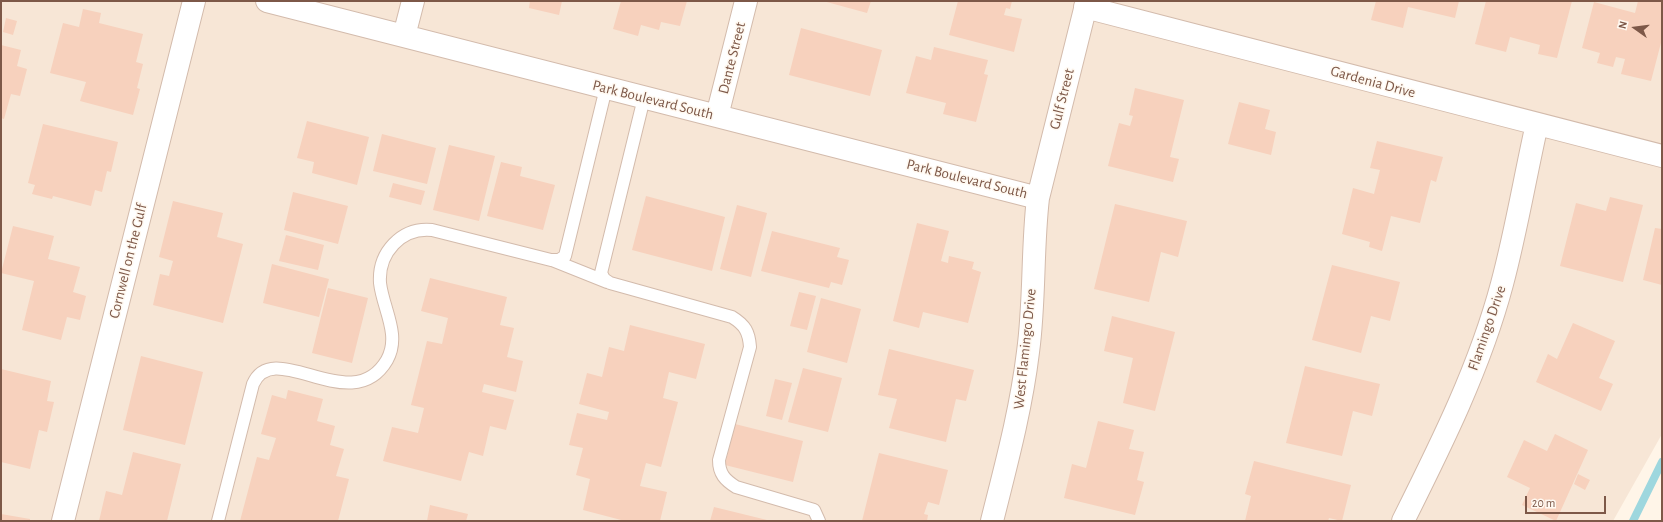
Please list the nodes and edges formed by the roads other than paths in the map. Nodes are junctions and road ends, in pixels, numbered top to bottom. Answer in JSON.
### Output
{"nodes":[{"id":1,"x":194,"y":1,"type":"edge"},
{"id":2,"x":267,"y":1,"type":"edge"},
{"id":3,"x":413,"y":1,"type":"edge"},
{"id":4,"x":746,"y":1,"type":"edge"},
{"id":5,"x":1086,"y":4,"type":"edge"},
{"id":6,"x":404,"y":36,"type":"junction"},
{"id":7,"x":606,"y":88,"type":"junction"},
{"id":8,"x":644,"y":98,"type":"junction"},
{"id":9,"x":717,"y":116,"type":"junction"},
{"id":10,"x":1537,"y":124,"type":"junction"},
{"id":11,"x":1662,"y":156,"type":"edge"},
{"id":12,"x":1038,"y":198,"type":"junction"},
{"id":13,"x":551,"y":260,"type":"junction"},
{"id":14,"x":610,"y":283,"type":"junction"},
{"id":15,"x":63,"y":521,"type":"edge"},
{"id":16,"x":218,"y":521,"type":"edge"},
{"id":17,"x":819,"y":521,"type":"edge"},
{"id":18,"x":992,"y":521,"type":"edge"},
{"id":19,"x":1403,"y":521,"type":"edge"}],
"edges":[{"from":1,"to":15,"type":"street","name":"Cornwell on the Gulf"},
{"from":2,"to":6,"type":"street","name":"Park Boulevard South"},
{"from":3,"to":6,"type":"street"},
{"from":4,"to":9,"type":"street","name":"Dante Street"},
{"from":5,"to":10,"type":"street","name":"Gardenia Drive"},
{"from":5,"to":12,"type":"street","name":"Gulf Street"},
{"from":6,"to":7,"type":"street","name":"Park Boulevard South"},
{"from":7,"to":8,"type":"street","name":"Park Boulevard South"},
{"from":7,"to":13,"type":"lane"},
{"from":8,"to":9,"type":"street","name":"Park Boulevard South"},
{"from":8,"to":14,"type":"lane"},
{"from":9,"to":12,"type":"street","name":"Park Boulevard South"},
{"from":10,"to":11,"type":"street","name":"Gardenia Drive"},
{"from":10,"to":19,"type":"street","name":"Flamingo Drive"},
{"from":12,"to":18,"type":"street","name":"West Flamingo Drive"},
{"from":13,"to":14,"type":"lane"},
{"from":13,"to":16,"type":"lane"},
{"from":14,"to":17,"type":"lane"}]}
